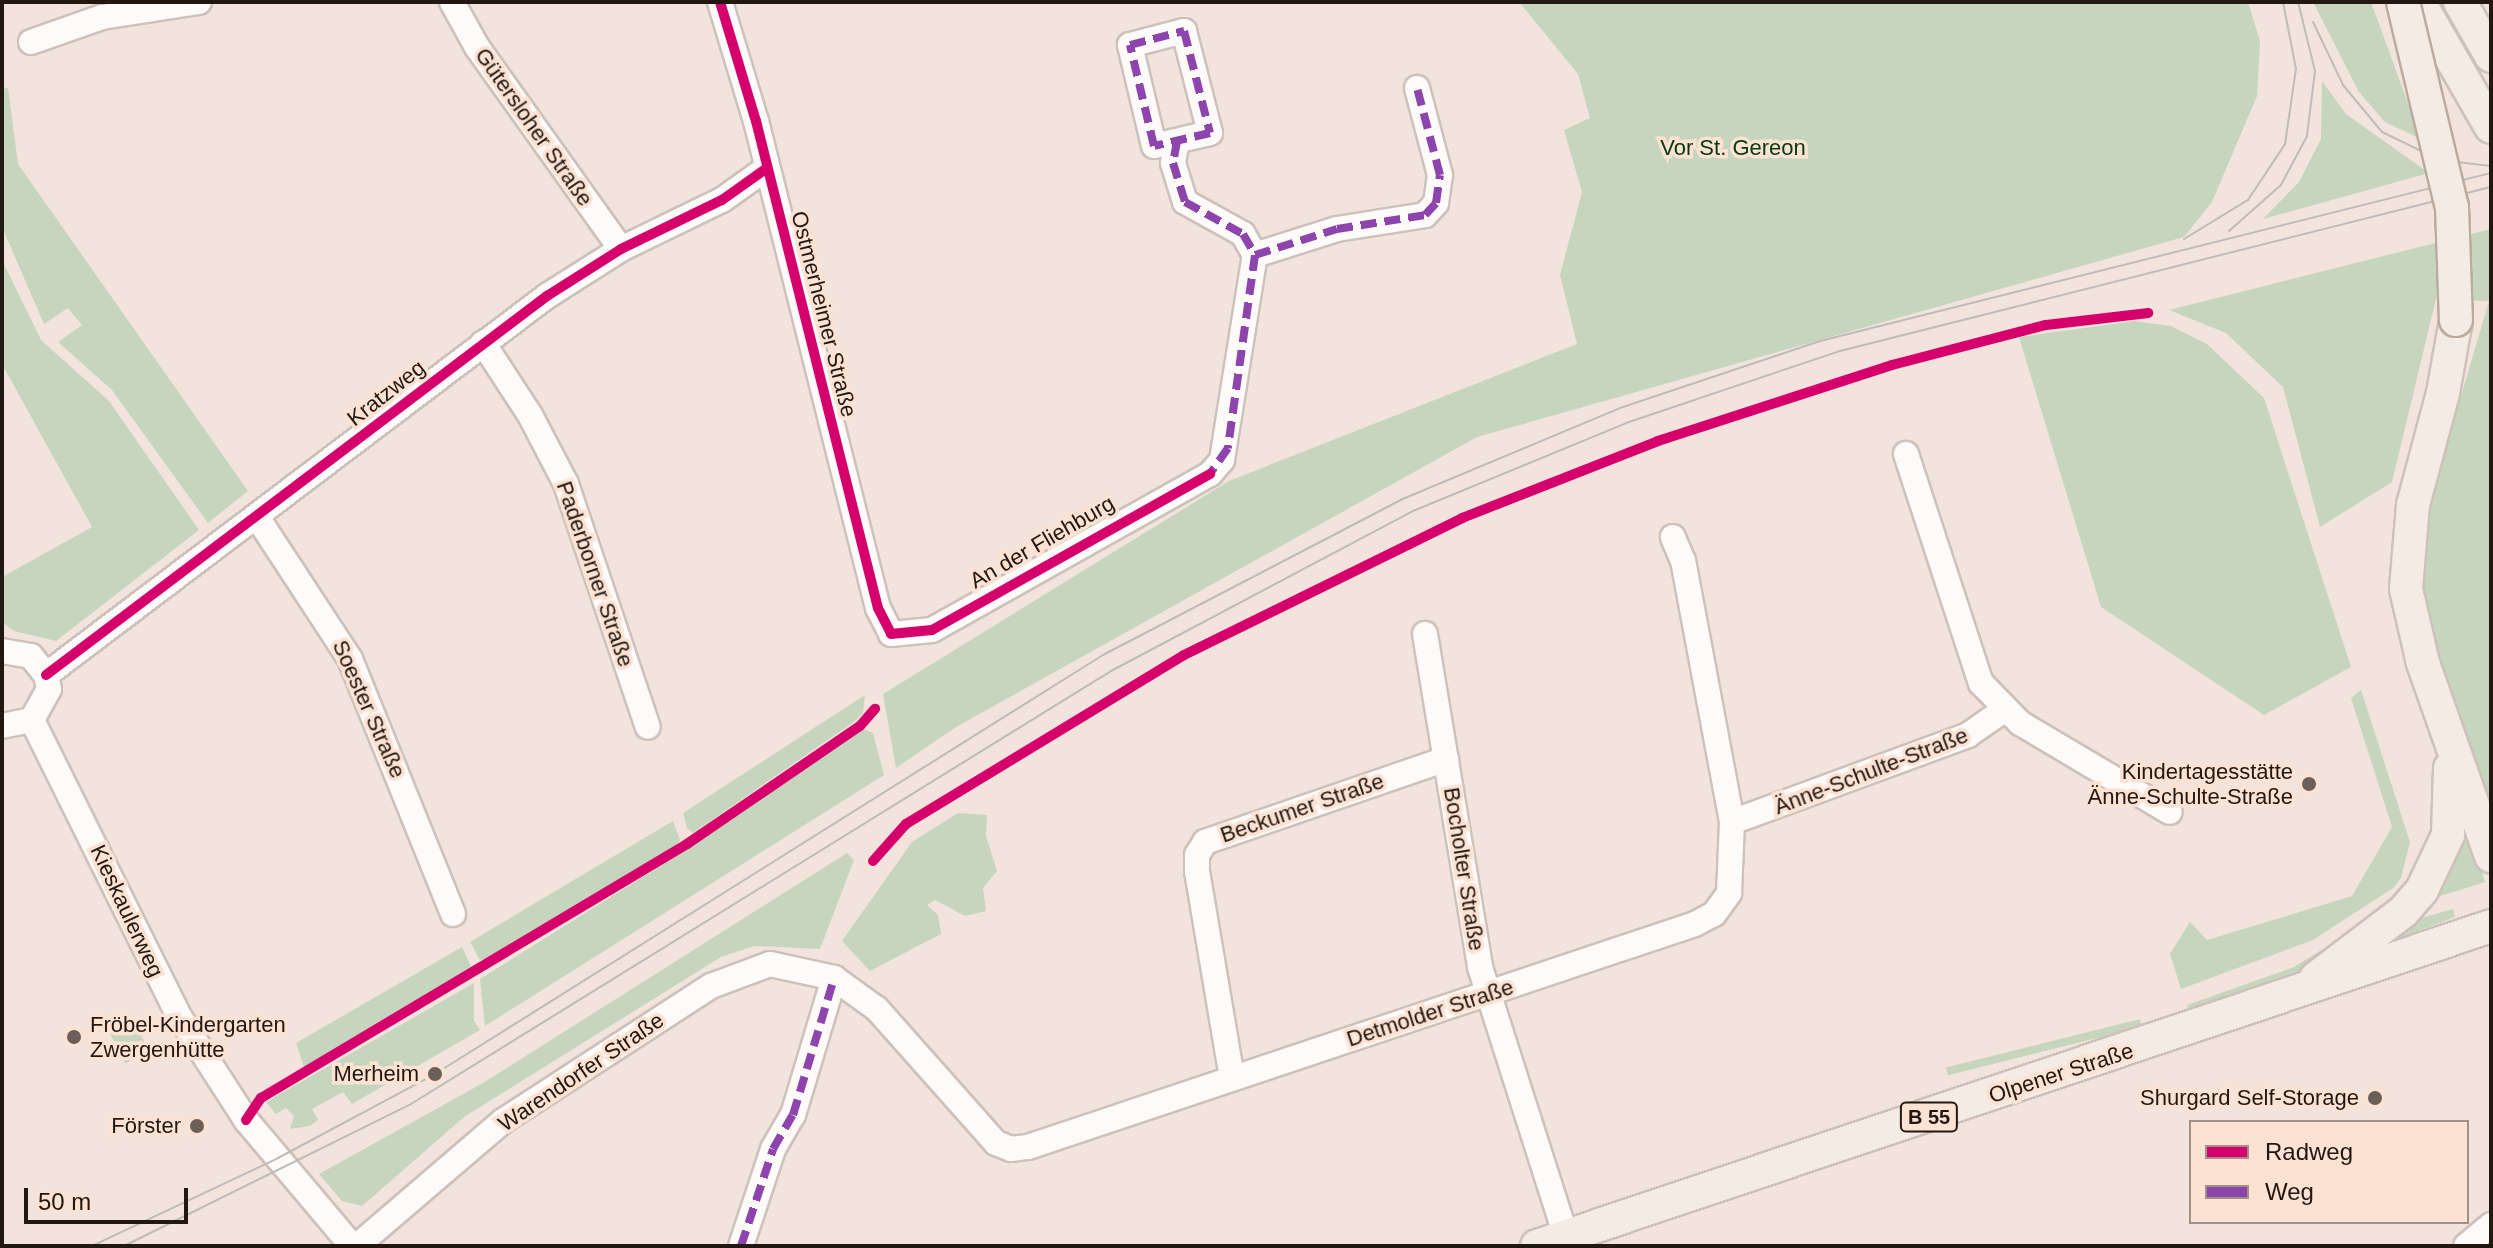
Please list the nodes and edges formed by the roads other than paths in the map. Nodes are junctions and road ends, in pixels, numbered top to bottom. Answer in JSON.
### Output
{"nodes":[{"id":1,"x":199,"y":2,"type":"edge"},
{"id":2,"x":452,"y":2,"type":"edge"},
{"id":3,"x":720,"y":2,"type":"edge"},
{"id":4,"x":2403,"y":2,"type":"edge"},
{"id":5,"x":2419,"y":2,"type":"edge"},
{"id":6,"x":2460,"y":2,"type":"edge"},
{"id":7,"x":31,"y":42,"type":"dead end"},
{"id":8,"x":2491,"y":56,"type":"edge"},
{"id":9,"x":1417,"y":88,"type":"dead end"},
{"id":10,"x":2491,"y":127,"type":"edge"},
{"id":11,"x":1177,"y":141,"type":"junction"},
{"id":12,"x":767,"y":168,"type":"junction"},
{"id":13,"x":621,"y":249,"type":"junction"},
{"id":14,"x":1255,"y":255,"type":"junction"},
{"id":15,"x":483,"y":343,"type":"junction"},
{"id":16,"x":1906,"y":454,"type":"dead end"},
{"id":17,"x":257,"y":517,"type":"junction"},
{"id":18,"x":1673,"y":537,"type":"dead end"},
{"id":19,"x":891,"y":634,"type":"joint"},
{"id":20,"x":1425,"y":634,"type":"dead end"},
{"id":21,"x":2,"y":651,"type":"edge"},
{"id":22,"x":46,"y":675,"type":"junction"},
{"id":23,"x":2004,"y":710,"type":"junction"},
{"id":24,"x":32,"y":720,"type":"junction"},
{"id":25,"x":2,"y":726,"type":"edge"},
{"id":26,"x":648,"y":727,"type":"dead end"},
{"id":27,"x":2448,"y":737,"type":"junction"},
{"id":28,"x":1446,"y":759,"type":"junction"},
{"id":29,"x":2170,"y":812,"type":"dead end"},
{"id":30,"x":1732,"y":822,"type":"junction"},
{"id":31,"x":2491,"y":856,"type":"edge"},
{"id":32,"x":453,"y":914,"type":"dead end"},
{"id":33,"x":2491,"y":926,"type":"edge"},
{"id":34,"x":834,"y":978,"type":"junction"},
{"id":35,"x":1492,"y":993,"type":"junction"},
{"id":36,"x":2291,"y":996,"type":"junction"},
{"id":37,"x":1232,"y":1078,"type":"junction"},
{"id":38,"x":2491,"y":1225,"type":"edge"},
{"id":39,"x":1552,"y":1241,"type":"edge"},
{"id":40,"x":354,"y":1246,"type":"edge"},
{"id":41,"x":741,"y":1246,"type":"edge"},
{"id":42,"x":2466,"y":1246,"type":"edge"}],
"edges":[{"from":1,"to":7,"type":"street"},
{"from":2,"to":13,"type":"street","name":"Gütersloher Straße"},
{"from":3,"to":12,"type":"street","name":"Ostmerheimer Straße"},
{"from":4,"to":27,"type":"main road","bridge":true},
{"from":5,"to":10,"type":"main road"},
{"from":6,"to":8,"type":"main road"},
{"from":9,"to":14,"type":"street"},
{"from":11,"to":11,"type":"street"},
{"from":11,"to":14,"type":"street"},
{"from":12,"to":13,"type":"street","name":"Kratzweg"},
{"from":12,"to":19,"type":"street","name":"Ostmerheimer Straße"},
{"from":13,"to":15,"type":"street","name":"Kratzweg"},
{"from":14,"to":19,"type":"street","name":"An der Fliehburg"},
{"from":15,"to":17,"type":"street","name":"Kratzweg"},
{"from":15,"to":26,"type":"street","name":"Paderborner Straße"},
{"from":16,"to":23,"type":"street"},
{"from":17,"to":22,"type":"street","name":"Kratzweg"},
{"from":17,"to":32,"type":"street","name":"Soester Straße"},
{"from":18,"to":30,"type":"street","name":"Detmolder Straße"},
{"from":20,"to":28,"type":"street","name":"Bocholter Straße"},
{"from":21,"to":22,"type":"street"},
{"from":22,"to":24,"type":"street"},
{"from":23,"to":29,"type":"street"},
{"from":23,"to":30,"type":"street","name":"Änne-Schulte-Straße"},
{"from":24,"to":25,"type":"street"},
{"from":24,"to":40,"type":"street","name":"Kieskaulerweg"},
{"from":27,"to":31,"type":"main road"},
{"from":27,"to":36,"type":"main road","number":"B 55"},
{"from":28,"to":35,"type":"street","name":"Bocholter Straße"},
{"from":28,"to":37,"type":"street","name":"Beckumer Straße"},
{"from":30,"to":35,"type":"street","name":"Detmolder Straße"},
{"from":33,"to":36,"type":"main road","name":"Olpener Straße","number":"B 55"},
{"from":34,"to":37,"type":"street","name":"Detmolder Straße"},
{"from":34,"to":40,"type":"street","name":"Warendorfer Straße"},
{"from":34,"to":41,"type":"street"},
{"from":35,"to":37,"type":"street","name":"Detmolder Straße"},
{"from":35,"to":39,"type":"street","name":"Bocholter Straße"},
{"from":36,"to":39,"type":"main road","name":"Olpener Straße","number":"B 55"},
{"from":38,"to":42,"type":"street"}]}
